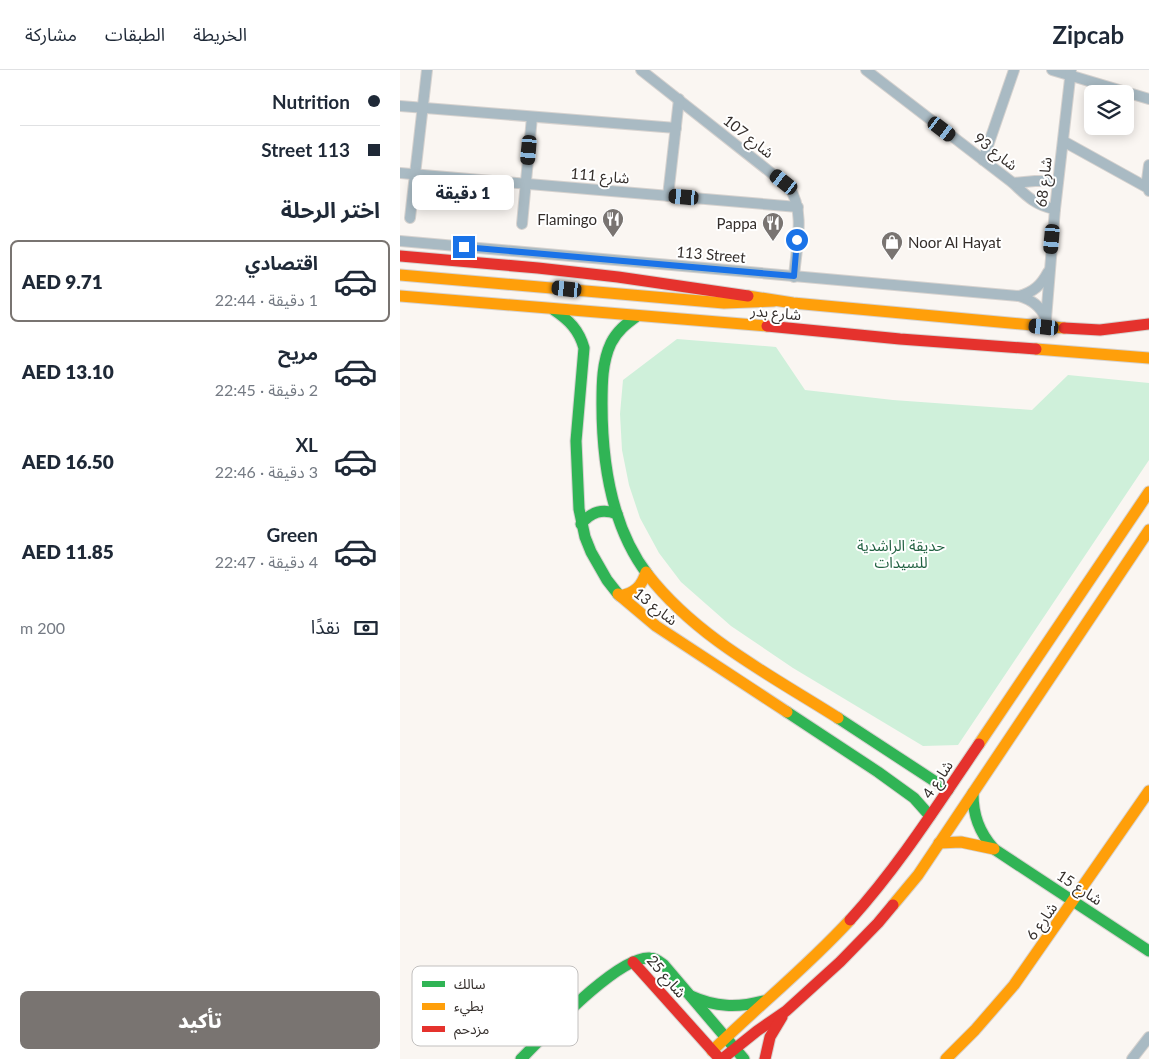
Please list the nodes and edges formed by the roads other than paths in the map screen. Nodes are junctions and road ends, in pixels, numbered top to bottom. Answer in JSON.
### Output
{"nodes":[{"id":1,"x":427,"y":70,"type":"edge"},
{"id":2,"x":641,"y":70,"type":"edge"},
{"id":3,"x":866,"y":70,"type":"edge"},
{"id":4,"x":1014,"y":70,"type":"edge"},
{"id":5,"x":1052,"y":70,"type":"edge"},
{"id":6,"x":1070,"y":73,"type":"edge"},
{"id":7,"x":679,"y":99,"type":"junction"},
{"id":8,"x":1149,"y":99,"type":"edge"},
{"id":9,"x":400,"y":106,"type":"edge"},
{"id":10,"x":422,"y":108,"type":"junction"},
{"id":11,"x":532,"y":117,"type":"junction"},
{"id":12,"x":676,"y":128,"type":"junction"},
{"id":13,"x":1062,"y":141,"type":"junction"},
{"id":14,"x":983,"y":160,"type":"junction"},
{"id":15,"x":1149,"y":165,"type":"edge"},
{"id":16,"x":400,"y":173,"type":"edge"},
{"id":17,"x":415,"y":174,"type":"junction"},
{"id":18,"x":1058,"y":181,"type":"junction"},
{"id":19,"x":526,"y":183,"type":"junction"},
{"id":20,"x":1013,"y":183,"type":"junction"},
{"id":21,"x":1148,"y":189,"type":"edge"},
{"id":22,"x":668,"y":196,"type":"junction"},
{"id":23,"x":798,"y":207,"type":"junction"},
{"id":24,"x":1055,"y":208,"type":"junction"},
{"id":25,"x":410,"y":218,"type":"dead end"},
{"id":26,"x":522,"y":224,"type":"dead end"},
{"id":27,"x":400,"y":242,"type":"edge"},
{"id":28,"x":400,"y":256,"type":"edge"},
{"id":29,"x":1050,"y":269,"type":"junction"},
{"id":30,"x":400,"y":275,"type":"edge"},
{"id":31,"x":794,"y":276,"type":"junction"},
{"id":32,"x":400,"y":296,"type":"edge"},
{"id":33,"x":1019,"y":296,"type":"junction"},
{"id":34,"x":774,"y":301,"type":"junction"},
{"id":35,"x":553,"y":309,"type":"junction"},
{"id":36,"x":637,"y":316,"type":"junction"},
{"id":37,"x":1045,"y":323,"type":"junction"},
{"id":38,"x":1149,"y":324,"type":"edge"},
{"id":39,"x":1149,"y":358,"type":"edge"},
{"id":40,"x":1149,"y":492,"type":"edge"},
{"id":41,"x":617,"y":514,"type":"junction"},
{"id":42,"x":581,"y":524,"type":"junction"},
{"id":43,"x":1149,"y":530,"type":"edge"},
{"id":44,"x":646,"y":572,"type":"junction"},
{"id":45,"x":620,"y":596,"type":"junction"},
{"id":46,"x":948,"y":790,"type":"junction"},
{"id":47,"x":1149,"y":791,"type":"edge"},
{"id":48,"x":973,"y":793,"type":"junction"},
{"id":49,"x":930,"y":816,"type":"junction"},
{"id":50,"x":939,"y":843,"type":"junction"},
{"id":51,"x":994,"y":849,"type":"junction"},
{"id":52,"x":1074,"y":900,"type":"junction"},
{"id":53,"x":1149,"y":951,"type":"edge"},
{"id":54,"x":633,"y":962,"type":"junction"},
{"id":55,"x":775,"y":994,"type":"junction"},
{"id":56,"x":689,"y":995,"type":"junction"},
{"id":57,"x":578,"y":1005,"type":"edge"},
{"id":58,"x":786,"y":1011,"type":"junction"},
{"id":59,"x":1149,"y":1037,"type":"edge"},
{"id":60,"x":726,"y":1038,"type":"junction"},
{"id":61,"x":535,"y":1046,"type":"edge"},
{"id":62,"x":735,"y":1049,"type":"junction"},
{"id":63,"x":718,"y":1056,"type":"edge"},
{"id":64,"x":521,"y":1059,"type":"edge"},
{"id":65,"x":744,"y":1059,"type":"edge"},
{"id":66,"x":765,"y":1059,"type":"edge"},
{"id":67,"x":946,"y":1059,"type":"edge"},
{"id":68,"x":1132,"y":1059,"type":"edge"}],
"edges":[{"from":1,"to":10,"type":"street"},
{"from":2,"to":7,"type":"street","name":"شارع 107"},
{"from":3,"to":14,"type":"street","name":"شارع 93"},
{"from":4,"to":14,"type":"street"},
{"from":5,"to":6,"type":"street"},
{"from":6,"to":8,"type":"street"},
{"from":6,"to":13,"type":"street","name":"شارع 68"},
{"from":7,"to":12,"type":"street"},
{"from":7,"to":23,"type":"street","name":"شارع 107"},
{"from":9,"to":10,"type":"street"},
{"from":10,"to":11,"type":"street"},
{"from":10,"to":17,"type":"street"},
{"from":11,"to":12,"type":"street"},
{"from":11,"to":19,"type":"street"},
{"from":12,"to":22,"type":"street"},
{"from":13,"to":18,"type":"street","name":"شارع 68"},
{"from":13,"to":21,"type":"street"},
{"from":14,"to":20,"type":"street","name":"شارع 93"},
{"from":15,"to":21,"type":"street"},
{"from":16,"to":17,"type":"street","name":"شارع 111"},
{"from":17,"to":19,"type":"street","name":"شارع 111"},
{"from":17,"to":25,"type":"street"},
{"from":18,"to":20,"type":"street","name":"شارع 93"},
{"from":18,"to":24,"type":"street","name":"شارع 68"},
{"from":19,"to":22,"type":"street","name":"شارع 111"},
{"from":19,"to":26,"type":"street"},
{"from":20,"to":24,"type":"street","name":"شارع 93"},
{"from":22,"to":23,"type":"street","name":"شارع 111"},
{"from":23,"to":31,"type":"street","name":"شارع 107"},
{"from":24,"to":29,"type":"street","name":"شارع 68"},
{"from":27,"to":31,"type":"street","name":"113 Street"},
{"from":28,"to":34,"type":"street","name":"شارع بدر"},
{"from":29,"to":33,"type":"street"},
{"from":29,"to":37,"type":"street","name":"شارع 68"},
{"from":30,"to":34,"type":"street","name":"شارع بدر"},
{"from":31,"to":33,"type":"street","name":"113 Street"},
{"from":32,"to":35,"type":"street","name":"شارع بدر"},
{"from":33,"to":37,"type":"street","name":"113 Street"},
{"from":34,"to":37,"type":"street","name":"شارع بدر"},
{"from":35,"to":36,"type":"street","name":"شارع بدر"},
{"from":35,"to":42,"type":"street","name":"شارع 13"},
{"from":36,"to":39,"type":"street","name":"شارع بدر"},
{"from":36,"to":41,"type":"street","name":"شارع 13"},
{"from":37,"to":38,"type":"street","name":"شارع بدر"},
{"from":40,"to":46,"type":"street","name":"شارع 4"},
{"from":41,"to":42,"type":"street"},
{"from":41,"to":44,"type":"street","name":"شارع 13"},
{"from":42,"to":45,"type":"street","name":"شارع 13"},
{"from":43,"to":48,"type":"street"},
{"from":44,"to":45,"type":"street"},
{"from":44,"to":46,"type":"street","name":"شارع 13"},
{"from":45,"to":49,"type":"street","name":"شارع 13"},
{"from":46,"to":49,"type":"street","name":"شارع 4"},
{"from":47,"to":52,"type":"street","name":"شارع 6"},
{"from":48,"to":50,"type":"street"},
{"from":48,"to":51,"type":"street","name":"شارع 15"},
{"from":49,"to":55,"type":"street","name":"شارع 4"},
{"from":50,"to":51,"type":"street","name":"شارع 15"},
{"from":50,"to":58,"type":"street"},
{"from":51,"to":52,"type":"street","name":"شارع 15"},
{"from":52,"to":53,"type":"street","name":"شارع 15"},
{"from":52,"to":67,"type":"street","name":"شارع 6"},
{"from":54,"to":56,"type":"street","name":"شارع 25"},
{"from":54,"to":57,"type":"street"},
{"from":54,"to":63,"type":"street","name":"شارع 25"},
{"from":55,"to":56,"type":"street"},
{"from":55,"to":60,"type":"street","name":"شارع 4"},
{"from":56,"to":60,"type":"street","name":"شارع 25"},
{"from":58,"to":62,"type":"street"},
{"from":58,"to":66,"type":"street"},
{"from":59,"to":68,"type":"street"},
{"from":60,"to":62,"type":"street","name":"شارع 25"},
{"from":60,"to":63,"type":"street","name":"شارع 4"},
{"from":61,"to":64,"type":"street"},
{"from":62,"to":63,"type":"street"},
{"from":62,"to":65,"type":"street","name":"شارع 25"}]}
